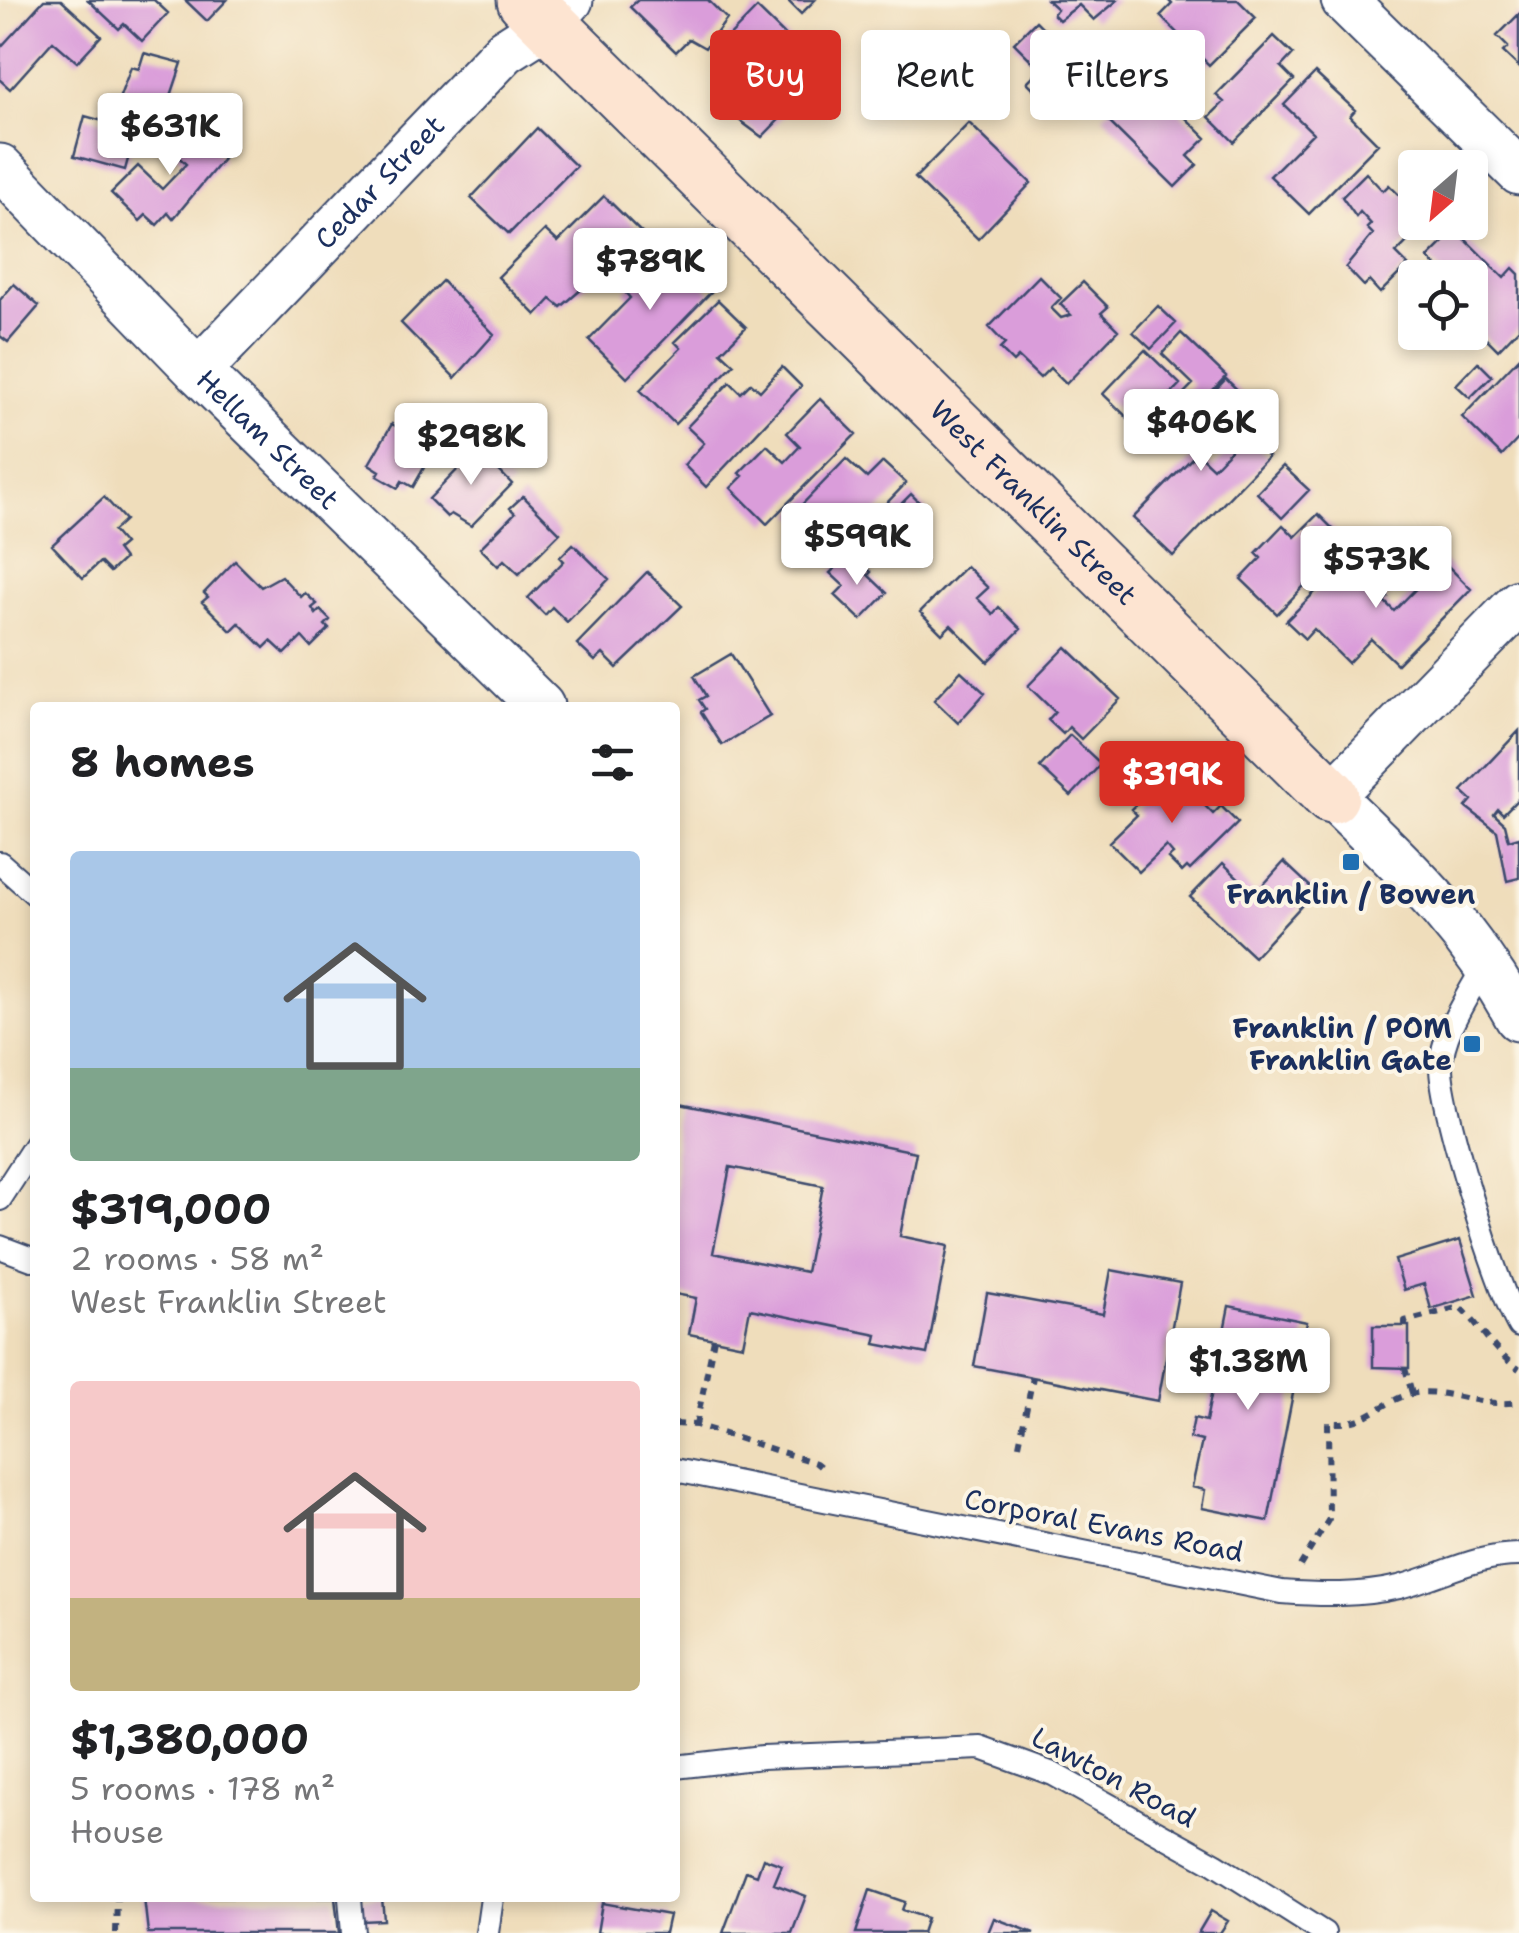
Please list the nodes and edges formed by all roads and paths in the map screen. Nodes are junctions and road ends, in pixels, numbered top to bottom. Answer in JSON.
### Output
{"nodes":[{"id":1,"x":1344,"y":0,"type":"edge"},
{"id":2,"x":548,"y":8,"type":"edge"},
{"id":3,"x":0,"y":167,"type":"edge"},
{"id":4,"x":1519,"y":172,"type":"edge"},
{"id":5,"x":198,"y":370,"type":"junction"},
{"id":6,"x":1519,"y":603,"type":"edge"},
{"id":7,"x":537,"y":702,"type":"edge"},
{"id":8,"x":1331,"y":796,"type":"junction"},
{"id":9,"x":0,"y":863,"type":"edge"},
{"id":10,"x":30,"y":890,"type":"edge"},
{"id":11,"x":1486,"y":961,"type":"junction"},
{"id":12,"x":1518,"y":1020,"type":"edge"},
{"id":13,"x":30,"y":1153,"type":"edge"},
{"id":14,"x":0,"y":1199,"type":"edge"},
{"id":15,"x":0,"y":1247,"type":"edge"},
{"id":16,"x":30,"y":1258,"type":"edge"},
{"id":17,"x":1405,"y":1326,"type":"dead end"},
{"id":18,"x":1519,"y":1326,"type":"edge"},
{"id":19,"x":714,"y":1339,"type":"dead end"},
{"id":20,"x":1404,"y":1368,"type":"dead end"},
{"id":21,"x":1519,"y":1369,"type":"edge"},
{"id":22,"x":1032,"y":1377,"type":"dead end"},
{"id":23,"x":1412,"y":1393,"type":"junction"},
{"id":24,"x":1519,"y":1402,"type":"edge"},
{"id":25,"x":680,"y":1424,"type":"edge"},
{"id":26,"x":696,"y":1424,"type":"junction"},
{"id":27,"x":1019,"y":1445,"type":"dead end"},
{"id":28,"x":680,"y":1471,"type":"edge"},
{"id":29,"x":863,"y":1508,"type":"junction"},
{"id":30,"x":1519,"y":1555,"type":"edge"},
{"id":31,"x":1282,"y":1592,"type":"junction"},
{"id":32,"x":680,"y":1767,"type":"edge"},
{"id":33,"x":117,"y":1902,"type":"edge"},
{"id":34,"x":350,"y":1902,"type":"edge"},
{"id":35,"x":491,"y":1902,"type":"edge"},
{"id":36,"x":116,"y":1933,"type":"edge"},
{"id":37,"x":353,"y":1933,"type":"edge"},
{"id":38,"x":487,"y":1933,"type":"edge"},
{"id":39,"x":1324,"y":1933,"type":"edge"}],
"edges":[{"from":1,"to":4,"type":"street"},
{"from":2,"to":5,"type":"street","name":"Cedar Street"},
{"from":2,"to":8,"type":"street","name":"West Franklin Street"},
{"from":3,"to":5,"type":"street","name":"Hellam Street"},
{"from":5,"to":7,"type":"street","name":"Hellam Street"},
{"from":6,"to":8,"type":"street"},
{"from":8,"to":11,"type":"street","name":"West Franklin Street"},
{"from":9,"to":10,"type":"lane"},
{"from":11,"to":12,"type":"street","name":"West Franklin Street"},
{"from":11,"to":18,"type":"lane"},
{"from":13,"to":14,"type":"lane"},
{"from":15,"to":16,"type":"lane"},
{"from":17,"to":21,"type":"path"},
{"from":19,"to":26,"type":"path"},
{"from":20,"to":23,"type":"path"},
{"from":22,"to":27,"type":"path"},
{"from":23,"to":24,"type":"path"},
{"from":23,"to":31,"type":"path"},
{"from":25,"to":26,"type":"path"},
{"from":26,"to":29,"type":"path"},
{"from":28,"to":29,"type":"lane","name":"Corporal Evans Road"},
{"from":29,"to":31,"type":"lane","name":"Corporal Evans Road"},
{"from":30,"to":31,"type":"lane","name":"Corporal Evans Road"},
{"from":32,"to":39,"type":"lane","name":"Lawton Road"},
{"from":33,"to":36,"type":"path"},
{"from":34,"to":37,"type":"lane"},
{"from":35,"to":38,"type":"lane"}]}
